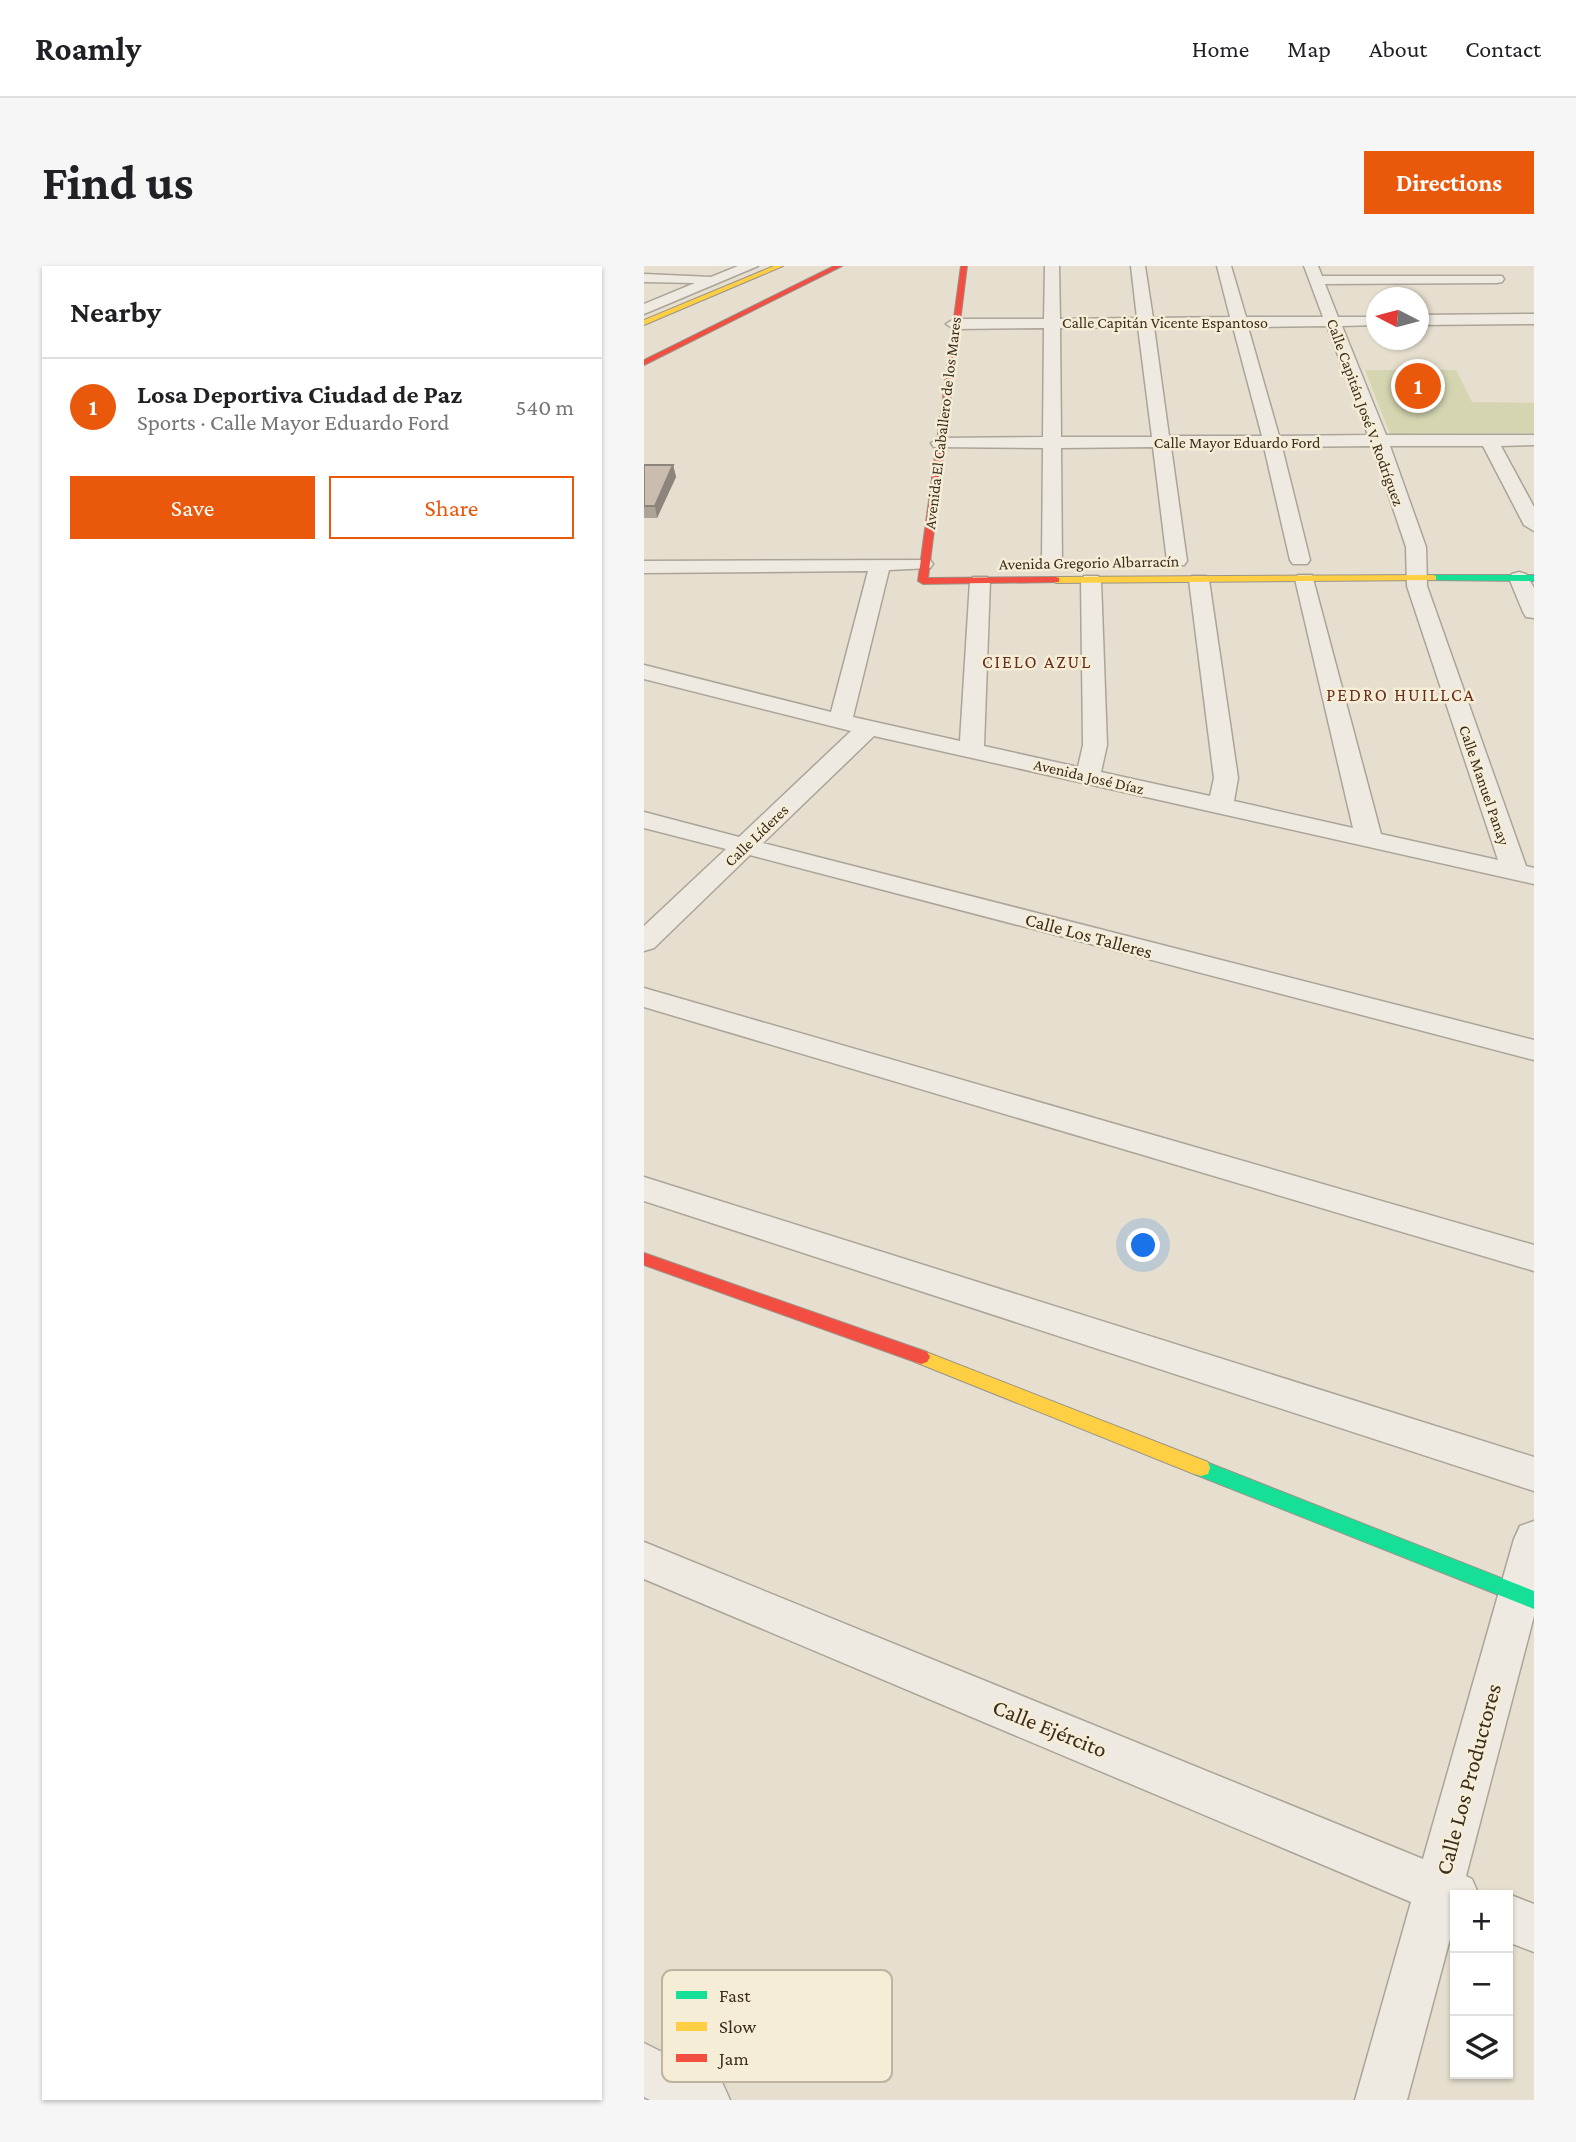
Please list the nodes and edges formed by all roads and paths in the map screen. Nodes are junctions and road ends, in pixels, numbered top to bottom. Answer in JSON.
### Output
{"nodes":[{"id":1,"x":751,"y":266,"type":"edge"},
{"id":2,"x":780,"y":266,"type":"edge"},
{"id":3,"x":839,"y":266,"type":"edge"},
{"id":4,"x":964,"y":266,"type":"edge"},
{"id":5,"x":1052,"y":266,"type":"edge"},
{"id":6,"x":1138,"y":266,"type":"edge"},
{"id":7,"x":1224,"y":266,"type":"edge"},
{"id":8,"x":1486,"y":266,"type":"edge"},
{"id":9,"x":1314,"y":273,"type":"edge"},
{"id":10,"x":644,"y":278,"type":"edge"},
{"id":11,"x":717,"y":279,"type":"junction"},
{"id":12,"x":1503,"y":289,"type":"junction"},
{"id":13,"x":644,"y":309,"type":"edge"},
{"id":14,"x":1429,"y":320,"type":"edge"},
{"id":15,"x":1528,"y":320,"type":"edge"},
{"id":16,"x":1332,"y":321,"type":"junction"},
{"id":17,"x":1366,"y":321,"type":"edge"},
{"id":18,"x":1052,"y":322,"type":"junction"},
{"id":19,"x":1145,"y":322,"type":"junction"},
{"id":20,"x":1239,"y":322,"type":"junction"},
{"id":21,"x":644,"y":323,"type":"edge"},
{"id":22,"x":954,"y":324,"type":"junction"},
{"id":23,"x":1534,"y":339,"type":"edge"},
{"id":24,"x":644,"y":363,"type":"edge"},
{"id":25,"x":1489,"y":440,"type":"junction"},
{"id":26,"x":1534,"y":440,"type":"edge"},
{"id":27,"x":1272,"y":441,"type":"junction"},
{"id":28,"x":1379,"y":441,"type":"junction"},
{"id":29,"x":1161,"y":442,"type":"junction"},
{"id":30,"x":940,"y":443,"type":"junction"},
{"id":31,"x":1052,"y":443,"type":"junction"},
{"id":32,"x":1534,"y":525,"type":"edge"},
{"id":33,"x":1171,"y":561,"type":"joint"},
{"id":34,"x":1052,"y":563,"type":"dead end"},
{"id":35,"x":947,"y":564,"type":"dead end"},
{"id":36,"x":1415,"y":564,"type":"junction"},
{"id":37,"x":1301,"y":565,"type":"junction"},
{"id":38,"x":644,"y":567,"type":"edge"},
{"id":39,"x":1198,"y":570,"type":"junction"},
{"id":40,"x":878,"y":573,"type":"junction"},
{"id":41,"x":923,"y":573,"type":"junction"},
{"id":42,"x":1526,"y":578,"type":"edge"},
{"id":43,"x":1091,"y":580,"type":"junction"},
{"id":44,"x":979,"y":581,"type":"junction"},
{"id":45,"x":644,"y":583,"type":"edge"},
{"id":46,"x":1534,"y":612,"type":"edge"},
{"id":47,"x":644,"y":672,"type":"edge"},
{"id":48,"x":839,"y":721,"type":"junction"},
{"id":49,"x":869,"y":727,"type":"junction"},
{"id":50,"x":972,"y":750,"type":"junction"},
{"id":51,"x":1088,"y":776,"type":"junction"},
{"id":52,"x":1221,"y":806,"type":"junction"},
{"id":53,"x":644,"y":820,"type":"edge"},
{"id":54,"x":1369,"y":839,"type":"junction"},
{"id":55,"x":745,"y":846,"type":"junction"},
{"id":56,"x":1525,"y":874,"type":"edge"},
{"id":57,"x":644,"y":943,"type":"edge"},
{"id":58,"x":644,"y":997,"type":"edge"},
{"id":59,"x":1534,"y":1050,"type":"edge"},
{"id":60,"x":644,"y":1189,"type":"edge"},
{"id":61,"x":1534,"y":1258,"type":"edge"},
{"id":62,"x":644,"y":1259,"type":"edge"},
{"id":63,"x":1534,"y":1474,"type":"edge"},
{"id":64,"x":1534,"y":1539,"type":"edge"},
{"id":65,"x":644,"y":1560,"type":"edge"},
{"id":66,"x":1527,"y":1597,"type":"edge"},
{"id":67,"x":1447,"y":1892,"type":"edge"},
{"id":68,"x":1513,"y":1920,"type":"edge"},
{"id":69,"x":1534,"y":1928,"type":"edge"},
{"id":70,"x":644,"y":2069,"type":"edge"},
{"id":71,"x":662,"y":2078,"type":"edge"},
{"id":72,"x":669,"y":2082,"type":"edge"},
{"id":73,"x":704,"y":2100,"type":"edge"},
{"id":74,"x":1381,"y":2100,"type":"edge"}],
"edges":[{"from":1,"to":11,"type":"street"},
{"from":2,"to":21,"type":"street"},
{"from":3,"to":24,"type":"street"},
{"from":4,"to":22,"type":"street","name":"Avenida El Caballero de los Mares"},
{"from":5,"to":18,"type":"street"},
{"from":6,"to":19,"type":"street"},
{"from":7,"to":20,"type":"street"},
{"from":8,"to":12,"type":"street"},
{"from":9,"to":12,"type":"street"},
{"from":9,"to":16,"type":"street","name":"Calle Capitán José V. Rodríguez"},
{"from":10,"to":11,"type":"street"},
{"from":11,"to":13,"type":"street"},
{"from":12,"to":15,"type":"street"},
{"from":14,"to":15,"type":"street"},
{"from":15,"to":23,"type":"street"},
{"from":16,"to":17,"type":"street","name":"Calle Capitán Vicente Espantoso"},
{"from":16,"to":20,"type":"street","name":"Calle Capitán Vicente Espantoso"},
{"from":16,"to":28,"type":"street","name":"Calle Capitán José V. Rodríguez"},
{"from":18,"to":19,"type":"street","name":"Calle Capitán Vicente Espantoso"},
{"from":18,"to":22,"type":"street","name":"Calle Capitán Vicente Espantoso"},
{"from":18,"to":31,"type":"street"},
{"from":19,"to":20,"type":"street","name":"Calle Capitán Vicente Espantoso"},
{"from":19,"to":29,"type":"street"},
{"from":20,"to":27,"type":"street"},
{"from":22,"to":30,"type":"street","name":"Avenida El Caballero de los Mares"},
{"from":25,"to":26,"type":"street","name":"Calle Mayor Eduardo Ford"},
{"from":25,"to":28,"type":"street","name":"Calle Mayor Eduardo Ford"},
{"from":25,"to":32,"type":"street"},
{"from":27,"to":28,"type":"street","name":"Calle Mayor Eduardo Ford"},
{"from":27,"to":29,"type":"street","name":"Calle Mayor Eduardo Ford"},
{"from":27,"to":37,"type":"street"},
{"from":28,"to":36,"type":"street","name":"Calle Capitán José V. Rodríguez"},
{"from":29,"to":31,"type":"street","name":"Calle Mayor Eduardo Ford"},
{"from":29,"to":33,"type":"street"},
{"from":30,"to":31,"type":"street","name":"Calle Mayor Eduardo Ford"},
{"from":30,"to":41,"type":"street","name":"Avenida El Caballero de los Mares"},
{"from":31,"to":34,"type":"street"},
{"from":33,"to":39,"type":"street","name":"Avenida Gregorio Albarracín"},
{"from":35,"to":41,"type":"street","name":"Avenida Gregorio Albarracín"},
{"from":36,"to":37,"type":"street","name":"Avenida Gregorio Albarracín"},
{"from":36,"to":42,"type":"street","name":"Avenida Gregorio Albarracín"},
{"from":36,"to":56,"type":"street","name":"Calle Manuel Panay"},
{"from":37,"to":39,"type":"street","name":"Avenida Gregorio Albarracín"},
{"from":37,"to":54,"type":"street"},
{"from":38,"to":40,"type":"street","name":"Avenida Gregorio Albarracín"},
{"from":39,"to":43,"type":"street","name":"Avenida Gregorio Albarracín"},
{"from":39,"to":52,"type":"street"},
{"from":40,"to":41,"type":"street","name":"Avenida Gregorio Albarracín"},
{"from":40,"to":45,"type":"street","name":"Avenida Gregorio Albarracín"},
{"from":40,"to":48,"type":"street"},
{"from":41,"to":44,"type":"street","name":"Avenida Gregorio Albarracín"},
{"from":42,"to":46,"type":"street"},
{"from":43,"to":44,"type":"street","name":"Avenida Gregorio Albarracín"},
{"from":43,"to":51,"type":"street"},
{"from":44,"to":50,"type":"street"},
{"from":47,"to":48,"type":"street","name":"Avenida José Díaz"},
{"from":48,"to":49,"type":"street","name":"Avenida José Díaz"},
{"from":49,"to":50,"type":"street","name":"Avenida José Díaz"},
{"from":49,"to":55,"type":"street","name":"Calle Líderes"},
{"from":50,"to":51,"type":"street","name":"Avenida José Díaz"},
{"from":51,"to":52,"type":"street","name":"Avenida José Díaz"},
{"from":52,"to":54,"type":"street","name":"Avenida José Díaz"},
{"from":53,"to":55,"type":"street","name":"Calle Los Talleres"},
{"from":54,"to":56,"type":"street","name":"Avenida José Díaz"},
{"from":55,"to":57,"type":"street","name":"Calle Líderes"},
{"from":55,"to":59,"type":"street","name":"Calle Los Talleres"},
{"from":58,"to":61,"type":"street"},
{"from":60,"to":63,"type":"street"},
{"from":62,"to":66,"type":"street"},
{"from":64,"to":66,"type":"street","name":"Calle Los Productores"},
{"from":65,"to":67,"type":"street","name":"Calle Ejército"},
{"from":66,"to":67,"type":"street","name":"Calle Los Productores"},
{"from":67,"to":74,"type":"street","name":"Calle Los Productores"},
{"from":68,"to":69,"type":"street"},
{"from":70,"to":71,"type":"street"},
{"from":72,"to":73,"type":"street"}]}
